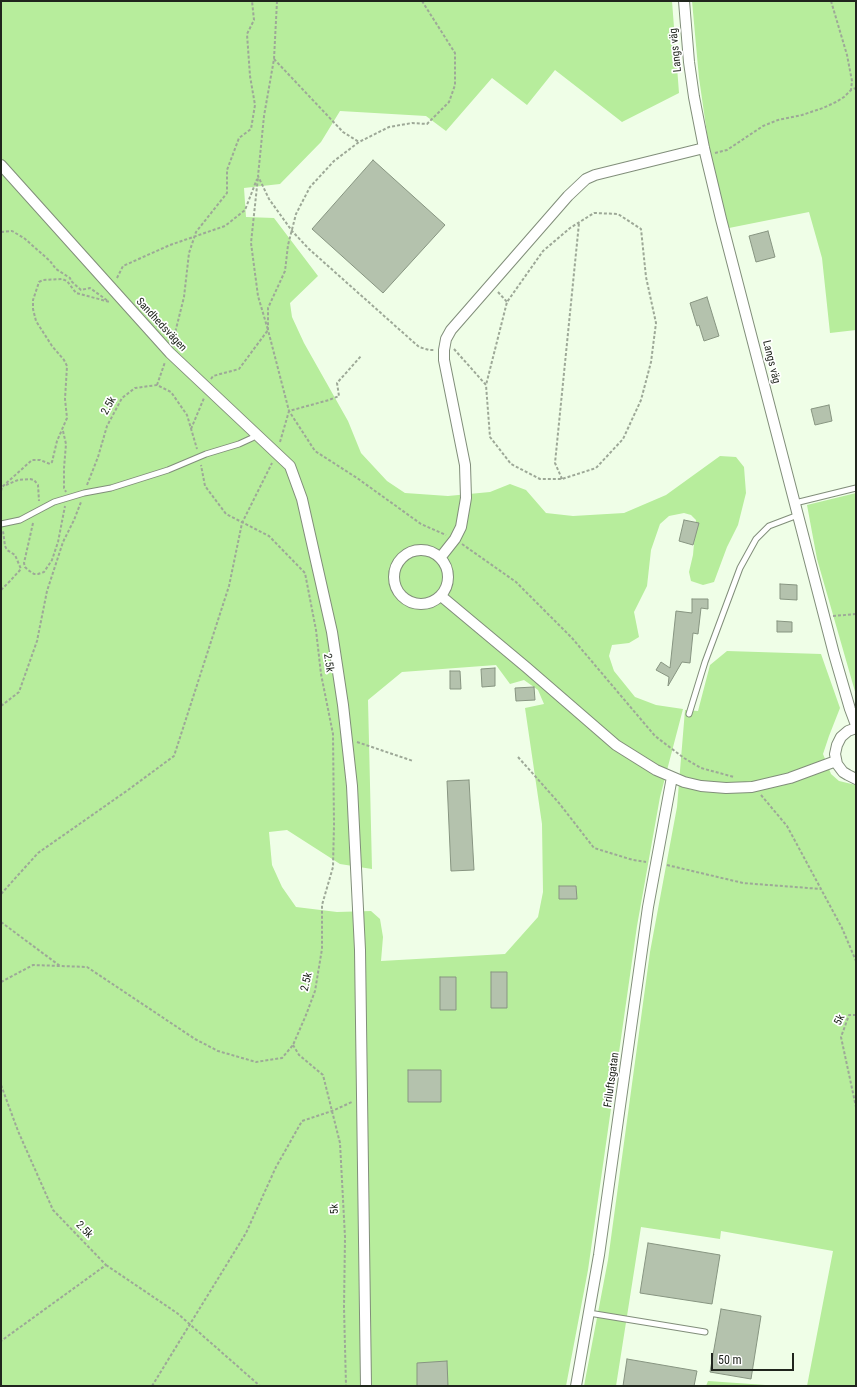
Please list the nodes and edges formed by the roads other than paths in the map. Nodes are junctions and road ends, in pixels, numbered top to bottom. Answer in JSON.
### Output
{"nodes":[{"id":1,"x":684,"y":1,"type":"edge"},
{"id":2,"x":705,"y":152,"type":"junction"},
{"id":3,"x":1,"y":165,"type":"edge"},
{"id":4,"x":257,"y":434,"type":"junction"},
{"id":5,"x":856,"y":488,"type":"edge"},
{"id":6,"x":795,"y":503,"type":"junction"},
{"id":7,"x":798,"y":514,"type":"junction"},
{"id":8,"x":2,"y":524,"type":"edge"},
{"id":9,"x":440,"y":558,"type":"junction"},
{"id":10,"x":441,"y":596,"type":"junction"},
{"id":11,"x":689,"y":714,"type":"dead end"},
{"id":12,"x":856,"y":725,"type":"edge"},
{"id":13,"x":856,"y":728,"type":"edge"},
{"id":14,"x":836,"y":761,"type":"junction"},
{"id":15,"x":672,"y":777,"type":"junction"},
{"id":16,"x":856,"y":779,"type":"edge"},
{"id":17,"x":589,"y":1313,"type":"junction"},
{"id":18,"x":705,"y":1332,"type":"dead end"},
{"id":19,"x":366,"y":1386,"type":"edge"},
{"id":20,"x":576,"y":1386,"type":"edge"}],
"edges":[{"from":1,"to":2,"type":"street","name":"Langs väg"},
{"from":2,"to":6,"type":"street","name":"Langs väg"},
{"from":2,"to":9,"type":"street"},
{"from":3,"to":4,"type":"street","name":"Sandhedsvägen"},
{"from":4,"to":8,"type":"lane"},
{"from":4,"to":19,"type":"street","name":"Sandhedsvägen"},
{"from":5,"to":6,"type":"lane"},
{"from":6,"to":7,"type":"street","name":"Langs väg"},
{"from":7,"to":11,"type":"lane"},
{"from":7,"to":12,"type":"street","name":"Langs väg"},
{"from":9,"to":10,"type":"street"},
{"from":9,"to":10,"type":"street"},
{"from":10,"to":15,"type":"street"},
{"from":13,"to":14,"type":"street"},
{"from":14,"to":15,"type":"street"},
{"from":14,"to":16,"type":"street"},
{"from":15,"to":17,"type":"street","name":"Friluftsgatan"},
{"from":17,"to":18,"type":"lane"},
{"from":17,"to":20,"type":"street","name":"Friluftsgatan"}]}
